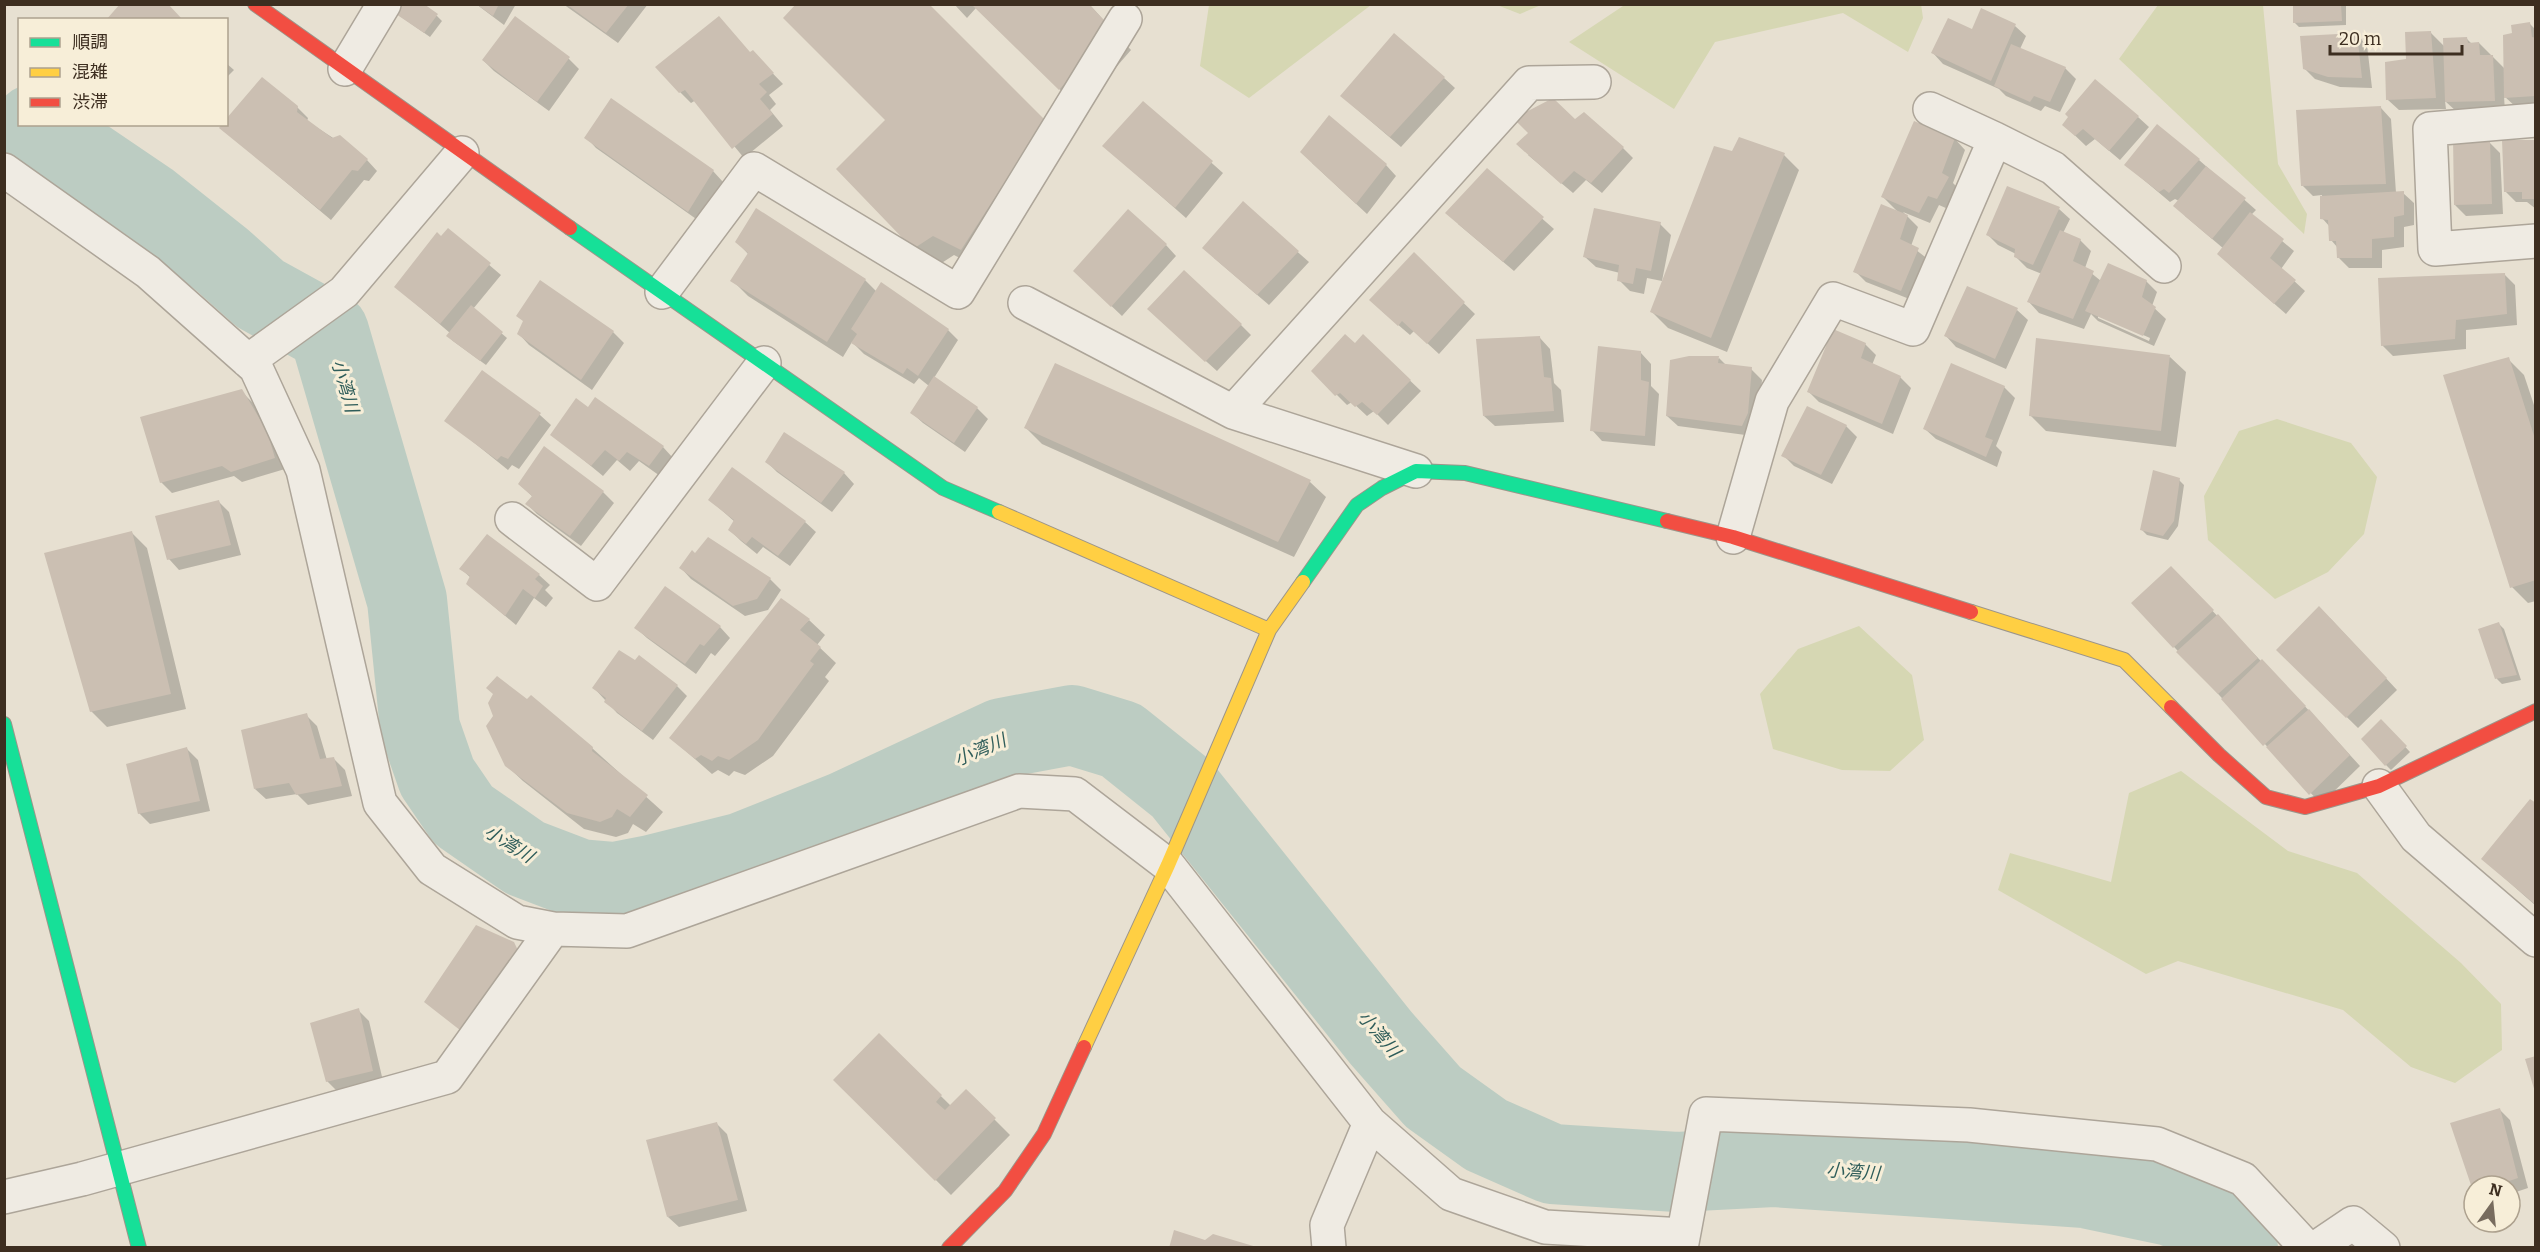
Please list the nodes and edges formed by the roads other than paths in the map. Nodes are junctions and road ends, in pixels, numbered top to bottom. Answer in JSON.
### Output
{"nodes":[{"id":1,"x":255,"y":4,"type":"edge"},
{"id":2,"x":384,"y":4,"type":"edge"},
{"id":3,"x":1125,"y":19,"type":"dead end"},
{"id":4,"x":345,"y":69,"type":"junction"},
{"id":5,"x":1594,"y":82,"type":"dead end"},
{"id":6,"x":1930,"y":109,"type":"dead end"},
{"id":7,"x":2535,"y":120,"type":"edge"},
{"id":8,"x":1995,"y":139,"type":"junction"},
{"id":9,"x":462,"y":153,"type":"junction"},
{"id":10,"x":4,"y":170,"type":"edge"},
{"id":11,"x":2535,"y":241,"type":"edge"},
{"id":12,"x":2163,"y":266,"type":"dead end"},
{"id":13,"x":662,"y":292,"type":"junction"},
{"id":14,"x":1024,"y":303,"type":"dead end"},
{"id":15,"x":248,"y":361,"type":"junction"},
{"id":16,"x":764,"y":363,"type":"junction"},
{"id":17,"x":1233,"y":412,"type":"junction"},
{"id":18,"x":1416,"y":471,"type":"junction"},
{"id":19,"x":512,"y":519,"type":"dead end"},
{"id":20,"x":1733,"y":537,"type":"junction"},
{"id":21,"x":1269,"y":630,"type":"junction"},
{"id":22,"x":2535,"y":711,"type":"edge"},
{"id":23,"x":4,"y":724,"type":"edge"},
{"id":24,"x":2379,"y":786,"type":"junction"},
{"id":25,"x":1171,"y":859,"type":"junction"},
{"id":26,"x":553,"y":928,"type":"junction"},
{"id":27,"x":2535,"y":940,"type":"edge"},
{"id":28,"x":1370,"y":1123,"type":"junction"},
{"id":29,"x":118,"y":1169,"type":"junction"},
{"id":30,"x":4,"y":1197,"type":"edge"},
{"id":31,"x":1683,"y":1235,"type":"edge"},
{"id":32,"x":139,"y":1248,"type":"edge"},
{"id":33,"x":949,"y":1248,"type":"edge"},
{"id":34,"x":1329,"y":1248,"type":"edge"},
{"id":35,"x":2307,"y":1248,"type":"edge"},
{"id":36,"x":2316,"y":1248,"type":"edge"},
{"id":37,"x":2383,"y":1248,"type":"edge"}],
"edges":[{"from":1,"to":4,"type":"street"},
{"from":2,"to":4,"type":"street"},
{"from":3,"to":13,"type":"street"},
{"from":4,"to":9,"type":"street"},
{"from":5,"to":17,"type":"street"},
{"from":6,"to":8,"type":"street"},
{"from":7,"to":11,"type":"street"},
{"from":8,"to":12,"type":"street"},
{"from":8,"to":20,"type":"street"},
{"from":9,"to":13,"type":"street"},
{"from":9,"to":15,"type":"street"},
{"from":10,"to":15,"type":"street"},
{"from":13,"to":16,"type":"street"},
{"from":14,"to":17,"type":"street"},
{"from":15,"to":26,"type":"street"},
{"from":16,"to":19,"type":"street"},
{"from":16,"to":21,"type":"street"},
{"from":17,"to":18,"type":"street"},
{"from":18,"to":20,"type":"street"},
{"from":18,"to":21,"type":"street"},
{"from":20,"to":24,"type":"street"},
{"from":21,"to":25,"type":"street"},
{"from":22,"to":24,"type":"street"},
{"from":23,"to":29,"type":"street"},
{"from":24,"to":27,"type":"street"},
{"from":25,"to":26,"type":"street"},
{"from":25,"to":28,"type":"street"},
{"from":25,"to":33,"type":"street"},
{"from":26,"to":29,"type":"street"},
{"from":28,"to":31,"type":"street"},
{"from":28,"to":34,"type":"street"},
{"from":29,"to":30,"type":"street"},
{"from":29,"to":32,"type":"street"},
{"from":31,"to":35,"type":"street"},
{"from":36,"to":37,"type":"street"}]}
